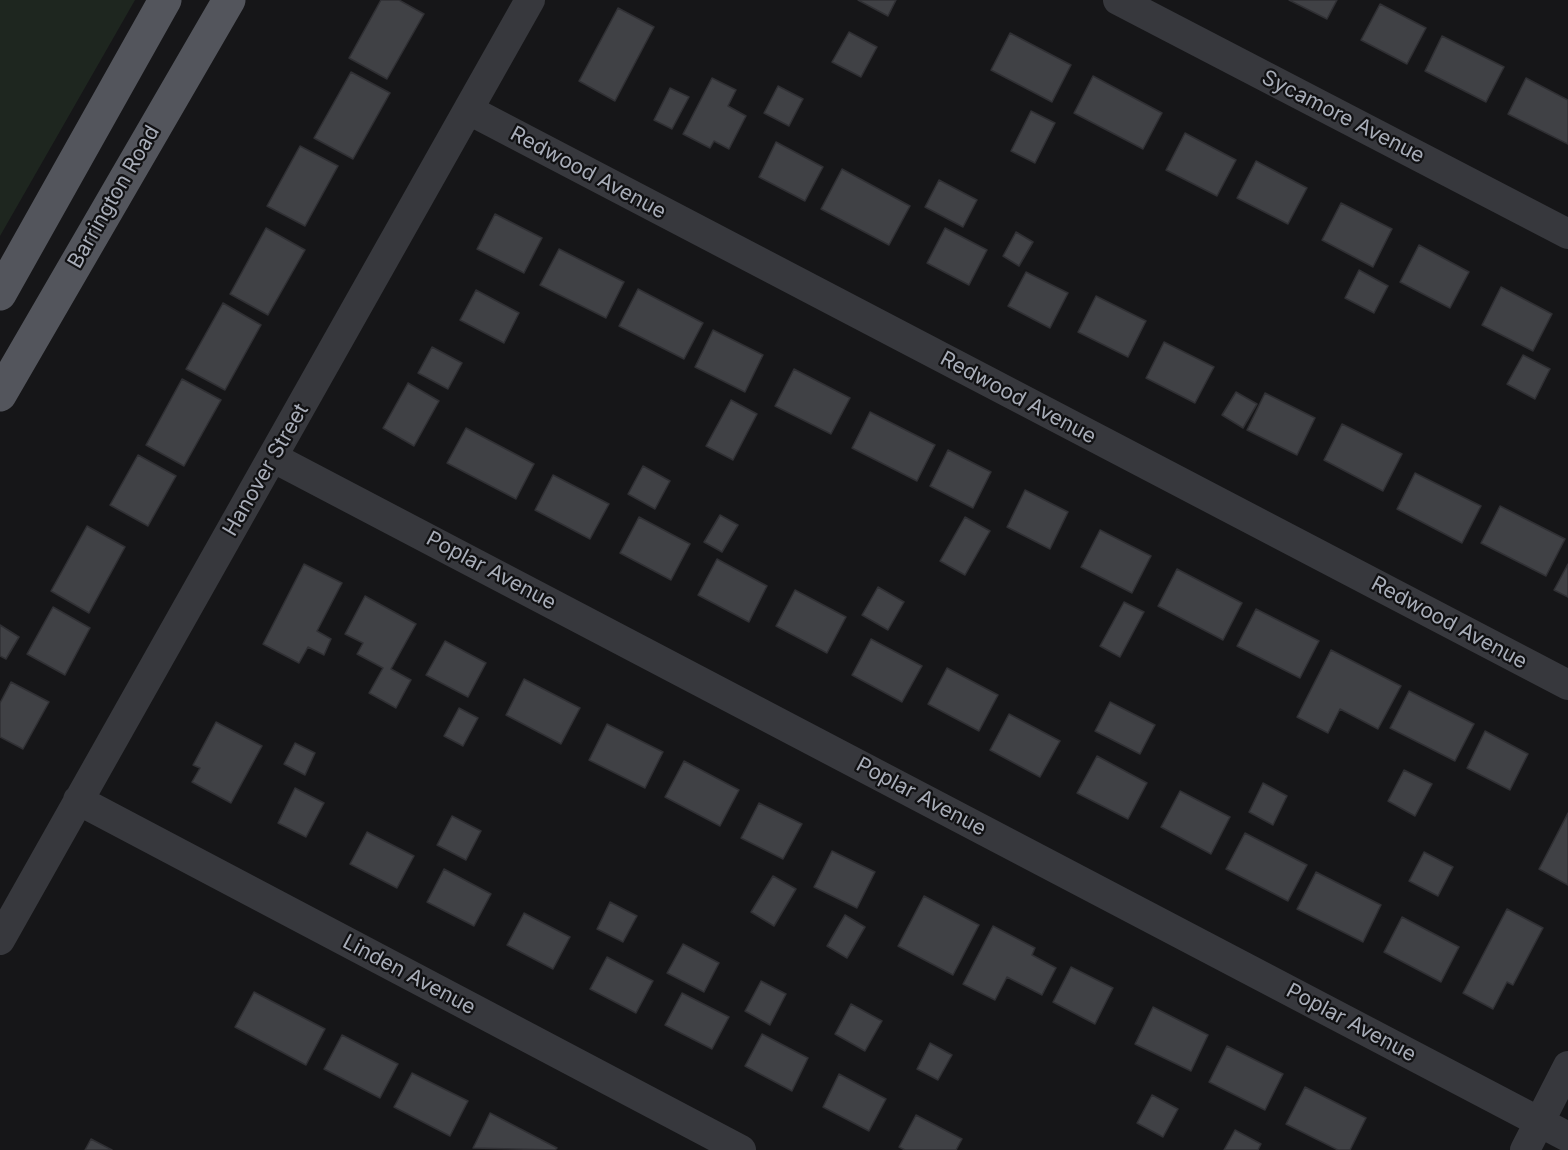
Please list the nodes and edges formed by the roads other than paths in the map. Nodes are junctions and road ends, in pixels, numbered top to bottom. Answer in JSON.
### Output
{"nodes":[{"id":1,"x":165,"y":0,"type":"edge"},
{"id":2,"x":229,"y":0,"type":"edge"},
{"id":3,"x":530,"y":0,"type":"edge"},
{"id":4,"x":1118,"y":0,"type":"edge"},
{"id":5,"x":469,"y":111,"type":"junction"},
{"id":6,"x":1568,"y":234,"type":"edge"},
{"id":7,"x":0,"y":294,"type":"edge"},
{"id":8,"x":0,"y":395,"type":"edge"},
{"id":9,"x":274,"y":458,"type":"junction"},
{"id":10,"x":1568,"y":685,"type":"edge"},
{"id":11,"x":78,"y":800,"type":"junction"},
{"id":12,"x":0,"y":940,"type":"edge"},
{"id":13,"x":1568,"y":1066,"type":"edge"},
{"id":14,"x":1539,"y":1122,"type":"junction"},
{"id":15,"x":1568,"y":1137,"type":"edge"},
{"id":16,"x":741,"y":1150,"type":"edge"},
{"id":17,"x":1525,"y":1150,"type":"edge"}],
"edges":[{"from":1,"to":7,"type":"main road"},
{"from":2,"to":8,"type":"main road","name":"Barrington Road"},
{"from":3,"to":5,"type":"street","name":"Hanover Street"},
{"from":4,"to":6,"type":"street","name":"Sycamore Avenue"},
{"from":5,"to":9,"type":"street","name":"Hanover Street"},
{"from":5,"to":10,"type":"street","name":"Redwood Avenue"},
{"from":9,"to":11,"type":"street","name":"Hanover Street"},
{"from":9,"to":14,"type":"street","name":"Poplar Avenue"},
{"from":11,"to":12,"type":"street","name":"Hanover Street"},
{"from":11,"to":16,"type":"street","name":"Linden Avenue"},
{"from":13,"to":14,"type":"street"},
{"from":14,"to":15,"type":"street","name":"Poplar Avenue"},
{"from":14,"to":17,"type":"street"}]}
